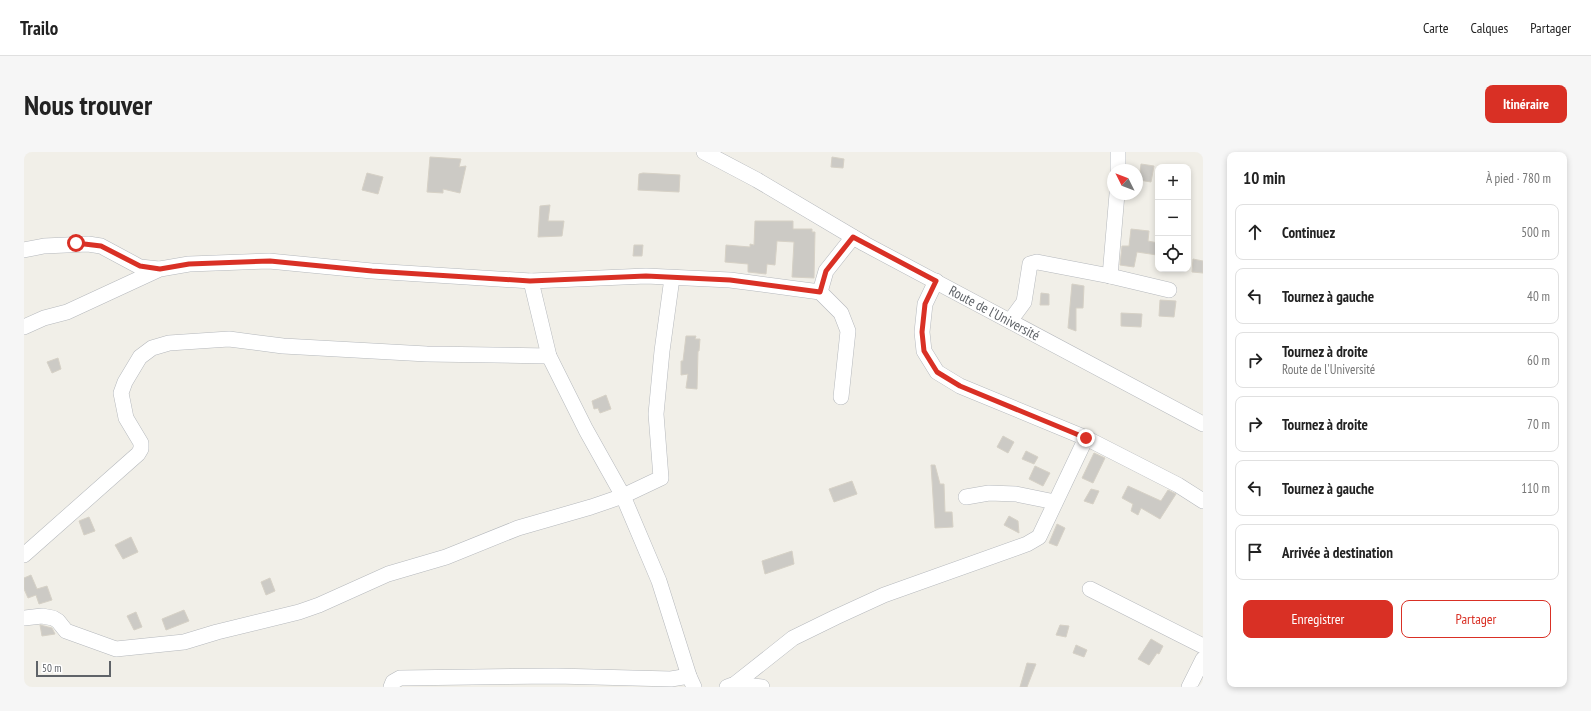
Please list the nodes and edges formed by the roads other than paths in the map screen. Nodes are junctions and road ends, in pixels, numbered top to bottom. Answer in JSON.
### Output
{"nodes":[{"id":1,"x":704,"y":152,"type":"edge"},
{"id":2,"x":1118,"y":152,"type":"edge"},
{"id":3,"x":1118,"y":164,"type":"edge"},
{"id":4,"x":1116,"y":200,"type":"edge"},
{"id":5,"x":853,"y":237,"type":"junction"},
{"id":6,"x":24,"y":250,"type":"edge"},
{"id":7,"x":160,"y":269,"type":"junction"},
{"id":8,"x":1110,"y":276,"type":"junction"},
{"id":9,"x":672,"y":278,"type":"junction"},
{"id":10,"x":530,"y":281,"type":"junction"},
{"id":11,"x":936,"y":281,"type":"junction"},
{"id":12,"x":1169,"y":290,"type":"dead end"},
{"id":13,"x":820,"y":292,"type":"junction"},
{"id":14,"x":1010,"y":321,"type":"junction"},
{"id":15,"x":24,"y":327,"type":"edge"},
{"id":16,"x":549,"y":356,"type":"junction"},
{"id":17,"x":841,"y":397,"type":"dead end"},
{"id":18,"x":1203,"y":424,"type":"edge"},
{"id":19,"x":1086,"y":438,"type":"junction"},
{"id":20,"x":623,"y":496,"type":"junction"},
{"id":21,"x":966,"y":497,"type":"dead end"},
{"id":22,"x":1203,"y":501,"type":"edge"},
{"id":23,"x":1056,"y":502,"type":"junction"},
{"id":24,"x":24,"y":555,"type":"edge"},
{"id":25,"x":1090,"y":589,"type":"dead end"},
{"id":26,"x":24,"y":618,"type":"edge"},
{"id":27,"x":1203,"y":646,"type":"edge"},
{"id":28,"x":1203,"y":659,"type":"edge"},
{"id":29,"x":556,"y":682,"type":"edge"},
{"id":30,"x":692,"y":682,"type":"edge"},
{"id":31,"x":731,"y":685,"type":"edge"},
{"id":32,"x":391,"y":687,"type":"edge"},
{"id":33,"x":762,"y":687,"type":"edge"},
{"id":34,"x":1189,"y":687,"type":"edge"}],
"edges":[{"from":1,"to":5,"type":"street","name":"Route de l'Université"},
{"from":2,"to":3,"type":"street"},
{"from":4,"to":8,"type":"street"},
{"from":5,"to":11,"type":"street","name":"Route de l'Université"},
{"from":5,"to":13,"type":"street"},
{"from":6,"to":7,"type":"street"},
{"from":7,"to":10,"type":"street"},
{"from":7,"to":15,"type":"street"},
{"from":8,"to":12,"type":"street"},
{"from":8,"to":14,"type":"street"},
{"from":9,"to":10,"type":"street"},
{"from":9,"to":13,"type":"street"},
{"from":9,"to":20,"type":"street"},
{"from":10,"to":16,"type":"street"},
{"from":11,"to":14,"type":"street","name":"Route de l'Université"},
{"from":11,"to":19,"type":"street"},
{"from":13,"to":17,"type":"street"},
{"from":14,"to":18,"type":"street","name":"Route de l'Université"},
{"from":16,"to":20,"type":"street"},
{"from":16,"to":24,"type":"street"},
{"from":19,"to":22,"type":"street"},
{"from":19,"to":23,"type":"street"},
{"from":20,"to":26,"type":"street"},
{"from":20,"to":30,"type":"street"},
{"from":21,"to":23,"type":"street"},
{"from":23,"to":31,"type":"street"},
{"from":25,"to":27,"type":"street"},
{"from":28,"to":34,"type":"street"},
{"from":29,"to":30,"type":"street"},
{"from":29,"to":32,"type":"street"},
{"from":31,"to":33,"type":"street"}]}
